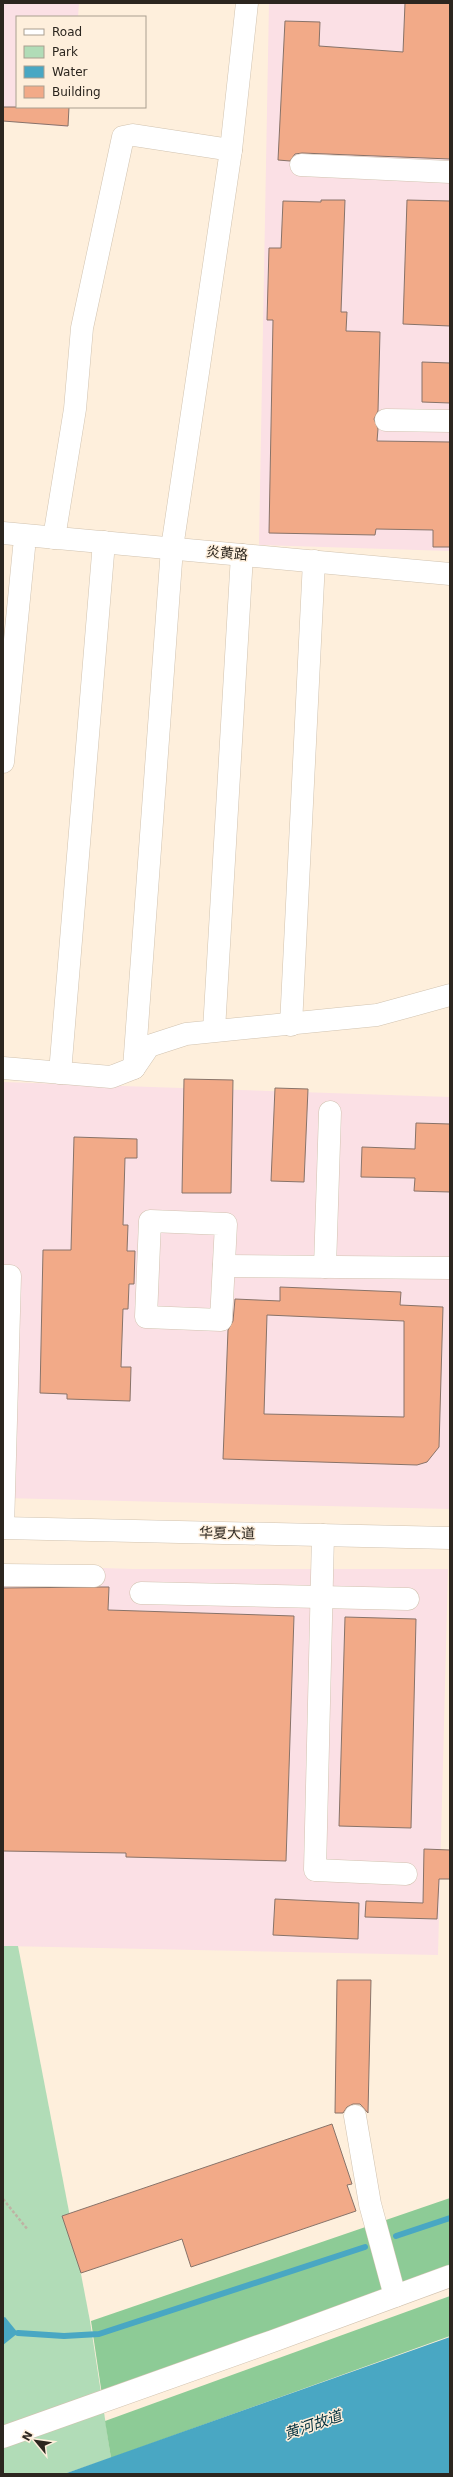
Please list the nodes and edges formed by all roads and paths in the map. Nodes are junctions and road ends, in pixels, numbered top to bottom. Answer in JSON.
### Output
{"nodes":[{"id":1,"x":248,"y":3,"type":"edge"},
{"id":2,"x":231,"y":150,"type":"junction"},
{"id":3,"x":301,"y":165,"type":"dead end"},
{"id":4,"x":450,"y":172,"type":"edge"},
{"id":5,"x":386,"y":420,"type":"dead end"},
{"id":6,"x":450,"y":421,"type":"edge"},
{"id":7,"x":3,"y":533,"type":"edge"},
{"id":8,"x":54,"y":538,"type":"junction"},
{"id":9,"x":104,"y":542,"type":"junction"},
{"id":10,"x":24,"y":548,"type":"dead end"},
{"id":11,"x":172,"y":548,"type":"junction"},
{"id":12,"x":242,"y":555,"type":"junction"},
{"id":13,"x":314,"y":561,"type":"junction"},
{"id":14,"x":450,"y":574,"type":"edge"},
{"id":15,"x":3,"y":762,"type":"edge"},
{"id":16,"x":450,"y":995,"type":"edge"},
{"id":17,"x":291,"y":1025,"type":"junction"},
{"id":18,"x":214,"y":1030,"type":"junction"},
{"id":19,"x":3,"y":1068,"type":"edge"},
{"id":20,"x":134,"y":1068,"type":"junction"},
{"id":21,"x":60,"y":1073,"type":"junction"},
{"id":22,"x":330,"y":1112,"type":"dead end"},
{"id":23,"x":224,"y":1266,"type":"junction"},
{"id":24,"x":325,"y":1267,"type":"junction"},
{"id":25,"x":450,"y":1268,"type":"edge"},
{"id":26,"x":3,"y":1276,"type":"edge"},
{"id":27,"x":3,"y":1528,"type":"edge"},
{"id":28,"x":323,"y":1535,"type":"junction"},
{"id":29,"x":450,"y":1538,"type":"edge"},
{"id":30,"x":3,"y":1575,"type":"edge"},
{"id":31,"x":94,"y":1576,"type":"dead end"},
{"id":32,"x":141,"y":1592,"type":"dead end"},
{"id":33,"x":322,"y":1597,"type":"junction"},
{"id":34,"x":408,"y":1599,"type":"dead end"},
{"id":35,"x":406,"y":1874,"type":"dead end"},
{"id":36,"x":355,"y":2116,"type":"dead end"},
{"id":37,"x":3,"y":2199,"type":"edge"},
{"id":38,"x":28,"y":2230,"type":"dead end"},
{"id":39,"x":450,"y":2276,"type":"edge"},
{"id":40,"x":395,"y":2296,"type":"junction"},
{"id":41,"x":3,"y":2437,"type":"edge"}],
"edges":[{"from":1,"to":2,"type":"street"},
{"from":2,"to":8,"type":"street"},
{"from":2,"to":11,"type":"street"},
{"from":3,"to":4,"type":"street"},
{"from":5,"to":6,"type":"street"},
{"from":7,"to":8,"type":"street","name":"炎黄路"},
{"from":8,"to":9,"type":"street","name":"炎黄路"},
{"from":9,"to":11,"type":"street","name":"炎黄路"},
{"from":9,"to":21,"type":"street"},
{"from":10,"to":15,"type":"street"},
{"from":11,"to":12,"type":"street","name":"炎黄路"},
{"from":11,"to":20,"type":"street"},
{"from":12,"to":13,"type":"street","name":"炎黄路"},
{"from":12,"to":18,"type":"street"},
{"from":13,"to":14,"type":"street","name":"炎黄路"},
{"from":13,"to":17,"type":"street"},
{"from":16,"to":17,"type":"street"},
{"from":17,"to":18,"type":"street"},
{"from":18,"to":20,"type":"street"},
{"from":19,"to":21,"type":"street"},
{"from":20,"to":21,"type":"street"},
{"from":22,"to":24,"type":"street"},
{"from":23,"to":23,"type":"street"},
{"from":23,"to":24,"type":"street"},
{"from":24,"to":25,"type":"street"},
{"from":26,"to":27,"type":"street"},
{"from":27,"to":28,"type":"street","name":"华夏大道"},
{"from":28,"to":29,"type":"street","name":"华夏大道"},
{"from":28,"to":33,"type":"street"},
{"from":30,"to":31,"type":"street"},
{"from":32,"to":33,"type":"street"},
{"from":33,"to":34,"type":"street"},
{"from":33,"to":35,"type":"street"},
{"from":36,"to":40,"type":"street"},
{"from":37,"to":38,"type":"path"},
{"from":39,"to":40,"type":"street"},
{"from":40,"to":41,"type":"street"}]}
